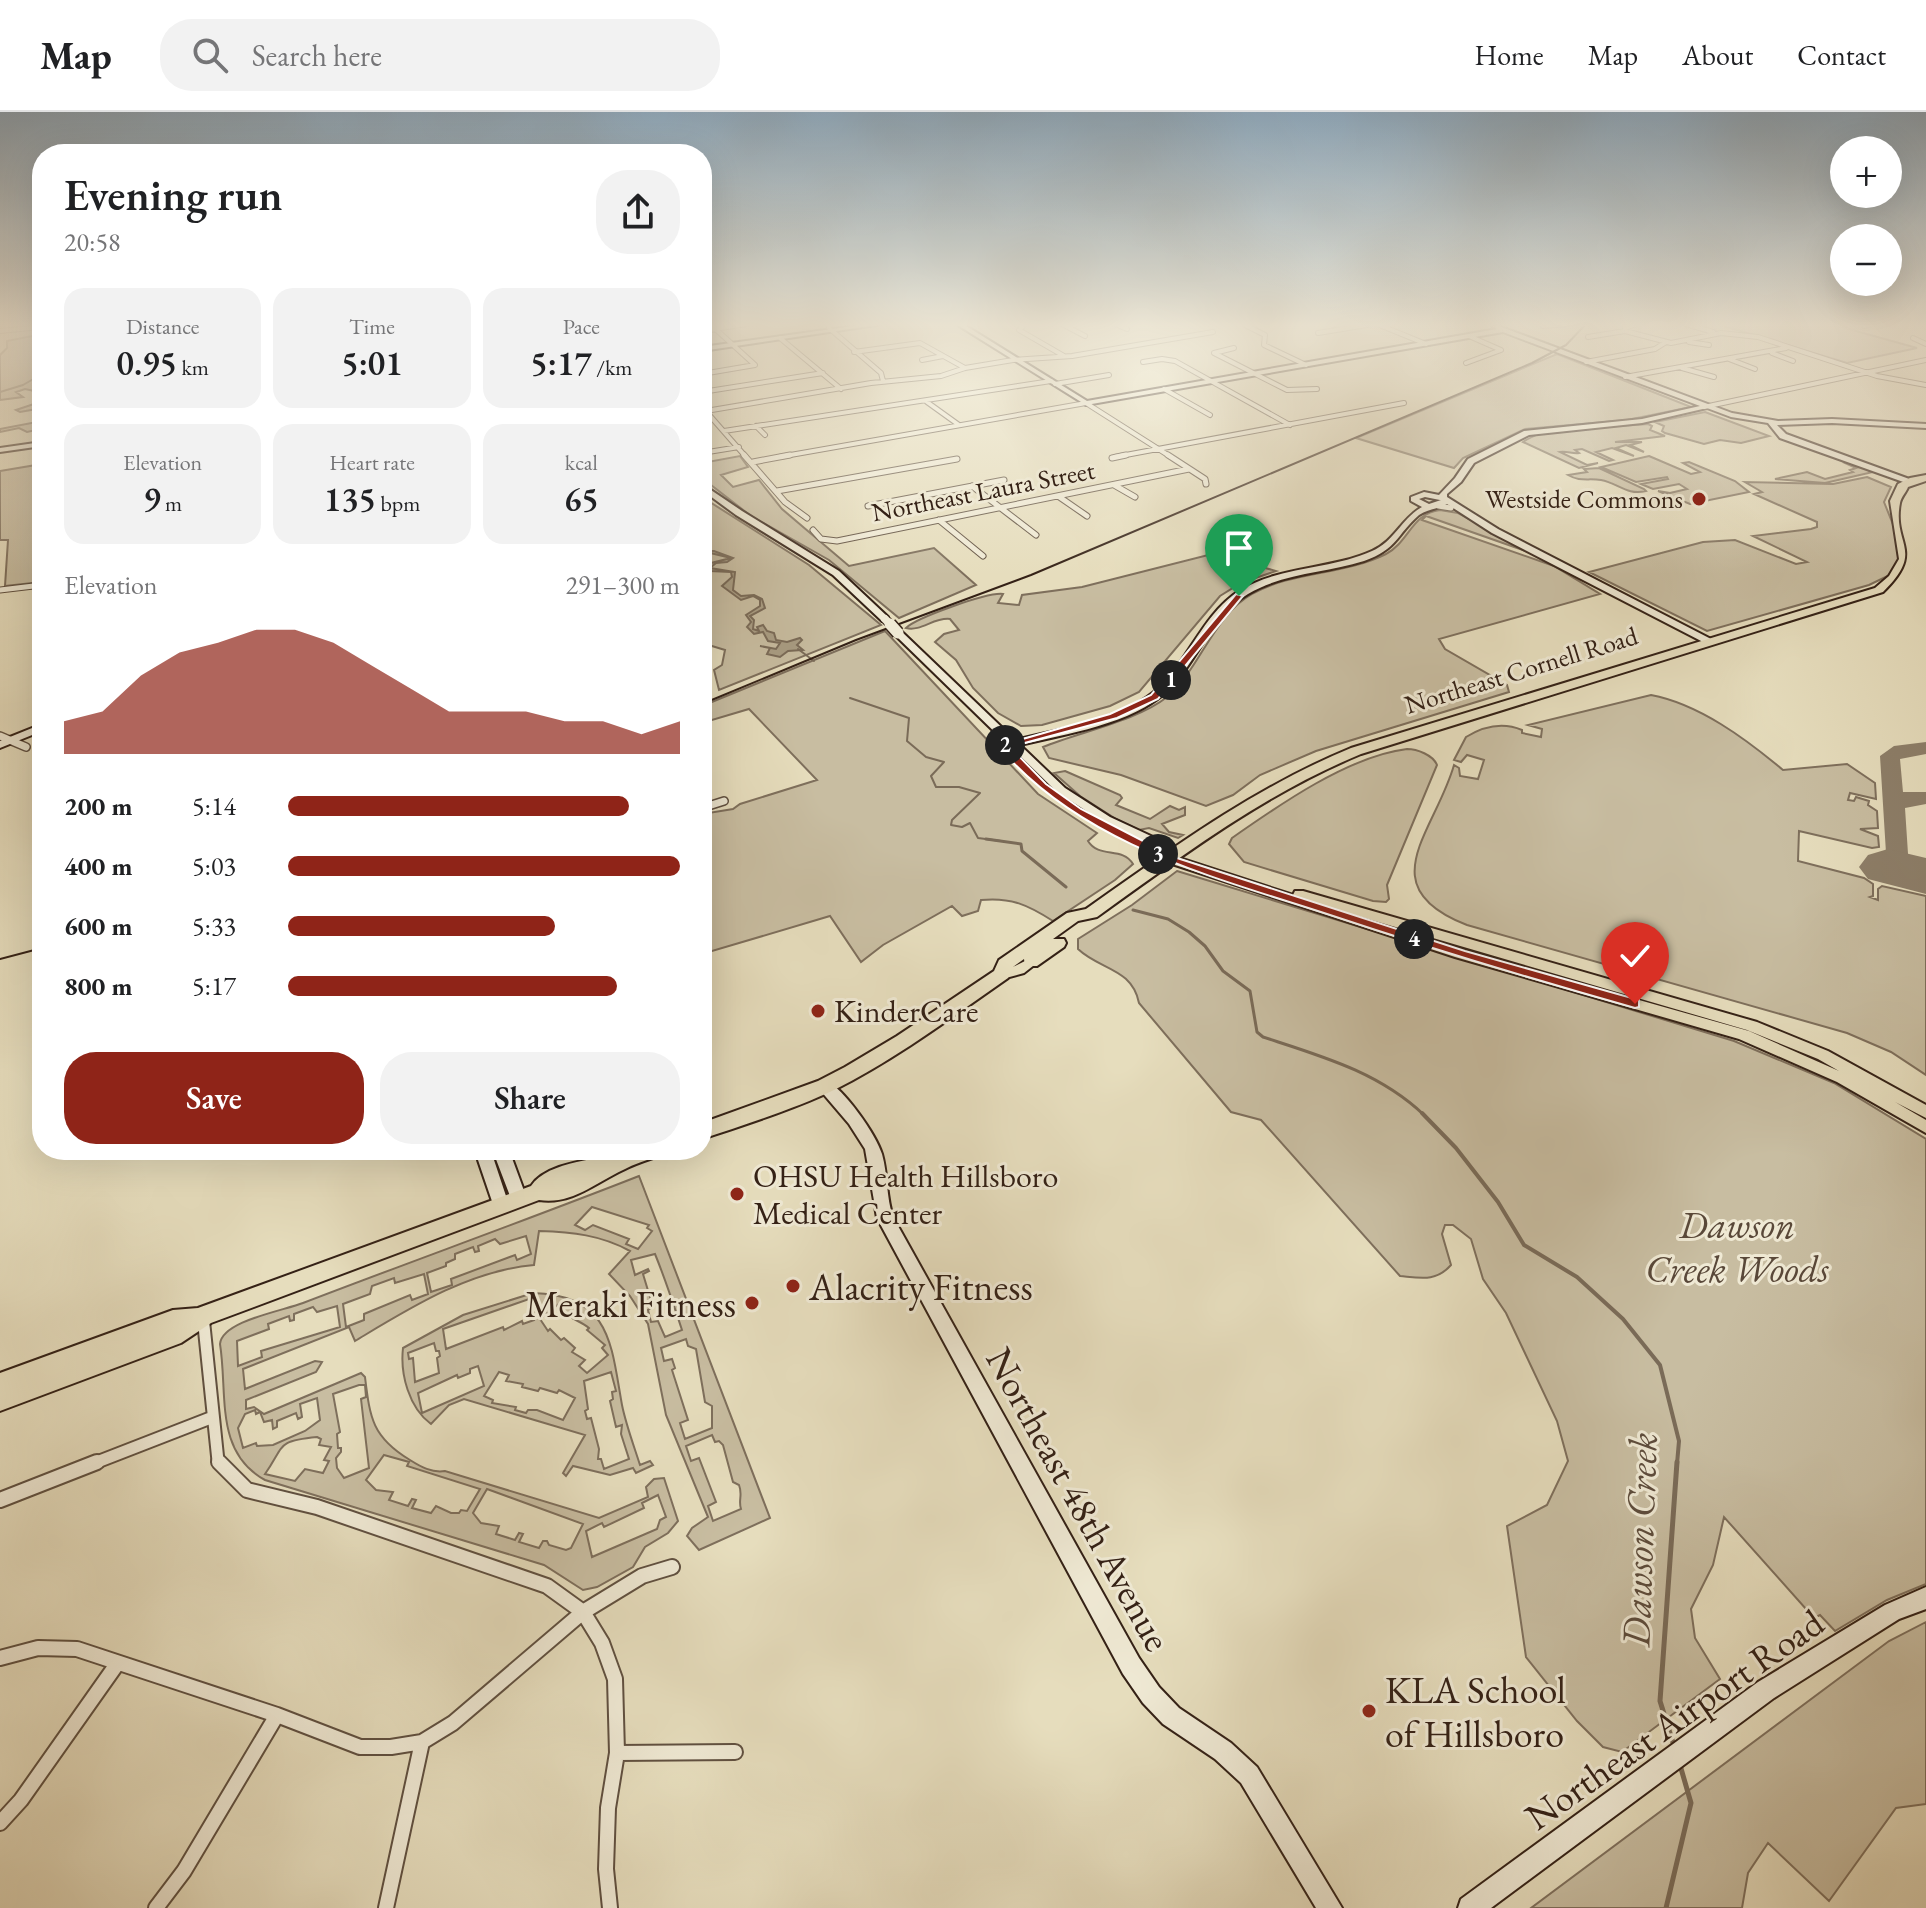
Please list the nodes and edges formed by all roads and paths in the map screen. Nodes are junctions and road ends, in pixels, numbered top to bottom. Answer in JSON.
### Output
{"nodes":[{"id":1,"x":883,"y":408,"type":"edge"},
{"id":2,"x":935,"y":408,"type":"edge"},
{"id":3,"x":1058,"y":408,"type":"edge"},
{"id":4,"x":1094,"y":408,"type":"edge"},
{"id":5,"x":1197,"y":408,"type":"edge"},
{"id":6,"x":1259,"y":408,"type":"edge"},
{"id":7,"x":1380,"y":408,"type":"edge"},
{"id":8,"x":1700,"y":408,"type":"edge"},
{"id":9,"x":1706,"y":408,"type":"edge"},
{"id":10,"x":1210,"y":415,"type":"dead end"},
{"id":11,"x":712,"y":418,"type":"edge"},
{"id":12,"x":805,"y":418,"type":"junction"},
{"id":13,"x":1622,"y":423,"type":"junction"},
{"id":14,"x":1772,"y":424,"type":"junction"},
{"id":15,"x":959,"y":425,"type":"junction"},
{"id":16,"x":756,"y":426,"type":"junction"},
{"id":17,"x":1291,"y":426,"type":"junction"},
{"id":18,"x":816,"y":427,"type":"dead end"},
{"id":19,"x":1926,"y":428,"type":"edge"},
{"id":20,"x":724,"y":431,"type":"junction"},
{"id":21,"x":765,"y":435,"type":"dead end"},
{"id":22,"x":32,"y":444,"type":"edge"},
{"id":23,"x":739,"y":447,"type":"junction"},
{"id":24,"x":0,"y":449,"type":"edge"},
{"id":25,"x":1157,"y":450,"type":"junction"},
{"id":26,"x":712,"y":451,"type":"edge"},
{"id":27,"x":1112,"y":458,"type":"dead end"},
{"id":28,"x":957,"y":459,"type":"dead end"},
{"id":29,"x":753,"y":462,"type":"junction"},
{"id":30,"x":1189,"y":469,"type":"junction"},
{"id":31,"x":1004,"y":480,"type":"dead end"},
{"id":32,"x":1915,"y":482,"type":"edge"},
{"id":33,"x":1206,"y":484,"type":"dead end"},
{"id":34,"x":1114,"y":485,"type":"junction"},
{"id":35,"x":972,"y":486,"type":"junction"},
{"id":36,"x":777,"y":491,"type":"junction"},
{"id":37,"x":712,"y":493,"type":"edge"},
{"id":38,"x":1428,"y":494,"type":"junction"},
{"id":39,"x":1058,"y":496,"type":"junction"},
{"id":40,"x":1135,"y":497,"type":"dead end"},
{"id":41,"x":712,"y":499,"type":"edge"},
{"id":42,"x":1416,"y":502,"type":"junction"},
{"id":43,"x":1441,"y":504,"type":"junction"},
{"id":44,"x":868,"y":506,"type":"dead end"},
{"id":45,"x":1000,"y":508,"type":"junction"},
{"id":46,"x":1087,"y":516,"type":"dead end"},
{"id":47,"x":807,"y":518,"type":"dead end"},
{"id":48,"x":939,"y":520,"type":"junction"},
{"id":49,"x":813,"y":530,"type":"dead end"},
{"id":50,"x":880,"y":532,"type":"junction"},
{"id":51,"x":1036,"y":535,"type":"dead end"},
{"id":52,"x":884,"y":542,"type":"dead end"},
{"id":53,"x":983,"y":556,"type":"dead end"},
{"id":54,"x":845,"y":583,"type":"junction"},
{"id":55,"x":32,"y":587,"type":"edge"},
{"id":56,"x":0,"y":590,"type":"edge"},
{"id":57,"x":1708,"y":641,"type":"junction"},
{"id":58,"x":32,"y":730,"type":"edge"},
{"id":59,"x":4,"y":740,"type":"edge"},
{"id":60,"x":1005,"y":743,"type":"junction"},
{"id":61,"x":26,"y":747,"type":"dead end"},
{"id":62,"x":724,"y":801,"type":"dead end"},
{"id":63,"x":712,"y":805,"type":"edge"},
{"id":64,"x":1174,"y":856,"type":"junction"},
{"id":65,"x":1091,"y":913,"type":"junction"},
{"id":66,"x":1031,"y":962,"type":"joint"},
{"id":67,"x":1002,"y":974,"type":"junction"},
{"id":68,"x":825,"y":1086,"type":"junction"},
{"id":69,"x":1926,"y":1112,"type":"edge"},
{"id":70,"x":712,"y":1127,"type":"edge"},
{"id":71,"x":1926,"y":1127,"type":"edge"},
{"id":72,"x":486,"y":1160,"type":"edge"},
{"id":73,"x":505,"y":1160,"type":"edge"},
{"id":74,"x":626,"y":1160,"type":"edge"},
{"id":75,"x":519,"y":1199,"type":"junction"},
{"id":76,"x":203,"y":1316,"type":"junction"},
{"id":77,"x":0,"y":1384,"type":"edge"},
{"id":78,"x":0,"y":1400,"type":"edge"},
{"id":79,"x":213,"y":1417,"type":"junction"},
{"id":80,"x":0,"y":1500,"type":"edge"},
{"id":81,"x":672,"y":1567,"type":"dead end"},
{"id":82,"x":1926,"y":1598,"type":"edge"},
{"id":83,"x":583,"y":1612,"type":"junction"},
{"id":84,"x":0,"y":1658,"type":"edge"},
{"id":85,"x":117,"y":1664,"type":"junction"},
{"id":86,"x":277,"y":1715,"type":"junction"},
{"id":87,"x":422,"y":1742,"type":"junction"},
{"id":88,"x":735,"y":1752,"type":"dead end"},
{"id":89,"x":617,"y":1753,"type":"junction"},
{"id":90,"x":0,"y":1823,"type":"edge"},
{"id":91,"x":156,"y":1908,"type":"edge"},
{"id":92,"x":386,"y":1908,"type":"edge"},
{"id":93,"x":610,"y":1908,"type":"edge"},
{"id":94,"x":1330,"y":1908,"type":"edge"},
{"id":95,"x":1470,"y":1908,"type":"edge"}],
"edges":[{"from":1,"to":12,"type":"street"},
{"from":2,"to":15,"type":"street"},
{"from":3,"to":15,"type":"street"},
{"from":4,"to":25,"type":"street"},
{"from":5,"to":10,"type":"street"},
{"from":6,"to":17,"type":"street"},
{"from":7,"to":17,"type":"street"},
{"from":8,"to":13,"type":"street"},
{"from":9,"to":14,"type":"street"},
{"from":11,"to":20,"type":"street"},
{"from":12,"to":16,"type":"street"},
{"from":12,"to":18,"type":"street"},
{"from":13,"to":38,"type":"street"},
{"from":13,"to":43,"type":"street"},
{"from":14,"to":19,"type":"street"},
{"from":14,"to":32,"type":"street"},
{"from":15,"to":29,"type":"street"},
{"from":16,"to":20,"type":"street"},
{"from":16,"to":21,"type":"street"},
{"from":17,"to":25,"type":"street"},
{"from":20,"to":23,"type":"street"},
{"from":22,"to":24,"type":"street"},
{"from":23,"to":26,"type":"street"},
{"from":23,"to":29,"type":"street"},
{"from":25,"to":27,"type":"street"},
{"from":25,"to":30,"type":"street"},
{"from":28,"to":36,"type":"street"},
{"from":29,"to":36,"type":"street"},
{"from":30,"to":33,"type":"street"},
{"from":30,"to":34,"type":"street","name":"Northeast Laura Street"},
{"from":31,"to":35,"type":"street"},
{"from":32,"to":57,"type":"highway","name":"Northeast Cornell Road"},
{"from":34,"to":39,"type":"street","name":"Northeast Laura Street"},
{"from":34,"to":40,"type":"street"},
{"from":35,"to":44,"type":"street"},
{"from":35,"to":45,"type":"street"},
{"from":36,"to":47,"type":"street"},
{"from":37,"to":54,"type":"street"},
{"from":38,"to":42,"type":"street"},
{"from":38,"to":43,"type":"street"},
{"from":39,"to":45,"type":"street","name":"Northeast Laura Street"},
{"from":39,"to":46,"type":"street"},
{"from":41,"to":54,"type":"street"},
{"from":42,"to":43,"type":"street"},
{"from":42,"to":60,"type":"street"},
{"from":43,"to":57,"type":"street"},
{"from":43,"to":60,"type":"street"},
{"from":45,"to":48,"type":"street","name":"Northeast Laura Street"},
{"from":45,"to":51,"type":"street"},
{"from":48,"to":50,"type":"street","name":"Northeast Laura Street"},
{"from":48,"to":53,"type":"street"},
{"from":49,"to":50,"type":"street","name":"Northeast Laura Street"},
{"from":50,"to":52,"type":"street"},
{"from":54,"to":60,"type":"street","bridge":true},
{"from":55,"to":56,"type":"street"},
{"from":57,"to":64,"type":"highway","name":"Northeast Cornell Road"},
{"from":58,"to":59,"type":"street"},
{"from":59,"to":61,"type":"street"},
{"from":60,"to":64,"type":"street"},
{"from":62,"to":63,"type":"street"},
{"from":64,"to":65,"type":"highway","name":"Northeast Cornell Road"},
{"from":64,"to":69,"type":"main road"},
{"from":64,"to":71,"type":"main road"},
{"from":65,"to":66,"type":"highway","name":"Northeast Cornell Road"},
{"from":65,"to":67,"type":"highway","name":"Northeast Cornell Road"},
{"from":66,"to":67,"type":"main road","name":"Northeast Cornell Road"},
{"from":67,"to":68,"type":"highway","name":"Northeast Cornell Road"},
{"from":68,"to":70,"type":"highway","name":"Northeast Cornell Road"},
{"from":68,"to":94,"type":"street","name":"Northeast 48th Avenue"},
{"from":72,"to":75,"type":"street"},
{"from":73,"to":75,"type":"street"},
{"from":74,"to":75,"type":"highway"},
{"from":75,"to":76,"type":"highway"},
{"from":76,"to":77,"type":"highway"},
{"from":76,"to":78,"type":"highway"},
{"from":76,"to":79,"type":"street"},
{"from":79,"to":80,"type":"street"},
{"from":79,"to":83,"type":"street"},
{"from":81,"to":83,"type":"street"},
{"from":82,"to":95,"type":"street","name":"Northeast Airport Road"},
{"from":83,"to":87,"type":"street"},
{"from":83,"to":89,"type":"street"},
{"from":84,"to":85,"type":"street"},
{"from":85,"to":86,"type":"street"},
{"from":85,"to":90,"type":"street"},
{"from":86,"to":87,"type":"street"},
{"from":86,"to":91,"type":"street"},
{"from":87,"to":92,"type":"street"},
{"from":88,"to":89,"type":"street"},
{"from":89,"to":93,"type":"street"}]}
